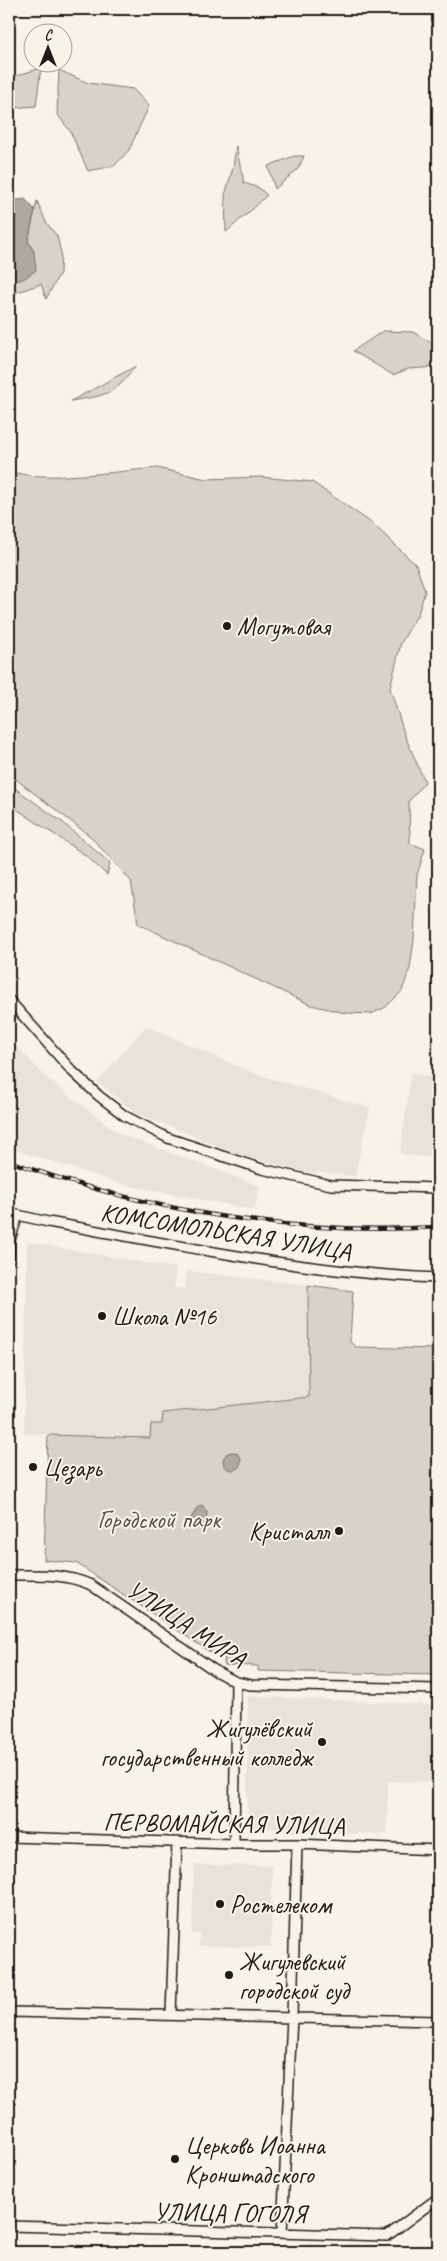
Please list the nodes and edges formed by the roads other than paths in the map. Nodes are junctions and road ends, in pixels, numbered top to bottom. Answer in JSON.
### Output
{"nodes":[{"id":1,"x":9,"y":1000,"type":"edge"},
{"id":2,"x":438,"y":1188,"type":"edge"},
{"id":3,"x":13,"y":1214,"type":"edge"},
{"id":4,"x":9,"y":1260,"type":"edge"},
{"id":5,"x":438,"y":1278,"type":"edge"},
{"id":6,"x":9,"y":1574,"type":"edge"},
{"id":7,"x":236,"y":1682,"type":"junction"},
{"id":8,"x":438,"y":1689,"type":"edge"},
{"id":9,"x":9,"y":1837,"type":"edge"},
{"id":10,"x":177,"y":1842,"type":"junction"},
{"id":11,"x":234,"y":1844,"type":"junction"},
{"id":12,"x":297,"y":1844,"type":"junction"},
{"id":13,"x":438,"y":1850,"type":"edge"},
{"id":14,"x":9,"y":2012,"type":"edge"},
{"id":15,"x":171,"y":2015,"type":"junction"},
{"id":16,"x":292,"y":2017,"type":"junction"},
{"id":17,"x":438,"y":2021,"type":"edge"},
{"id":18,"x":438,"y":2198,"type":"edge"},
{"id":19,"x":9,"y":2226,"type":"edge"},
{"id":20,"x":282,"y":2233,"type":"junction"}],
"edges":[{"from":1,"to":2,"type":"street"},
{"from":3,"to":4,"type":"street"},
{"from":3,"to":5,"type":"street","name":"КОМСОМОЛЬСКАЯ УЛИЦА"},
{"from":6,"to":7,"type":"street","name":"УЛИЦА МИРА"},
{"from":7,"to":8,"type":"street","name":"УЛИЦА МИРА"},
{"from":7,"to":11,"type":"street"},
{"from":9,"to":10,"type":"street","name":"ПЕРВОМАЙСКАЯ УЛИЦА"},
{"from":10,"to":11,"type":"street","name":"ПЕРВОМАЙСКАЯ УЛИЦА"},
{"from":10,"to":15,"type":"street"},
{"from":11,"to":12,"type":"street","name":"ПЕРВОМАЙСКАЯ УЛИЦА"},
{"from":12,"to":13,"type":"street","name":"ПЕРВОМАЙСКАЯ УЛИЦА"},
{"from":12,"to":16,"type":"street"},
{"from":14,"to":15,"type":"street"},
{"from":15,"to":16,"type":"street"},
{"from":16,"to":17,"type":"street"},
{"from":16,"to":20,"type":"street"},
{"from":18,"to":20,"type":"street","name":"УЛИЦА ГОГОЛЯ"},
{"from":19,"to":20,"type":"street","name":"УЛИЦА ГОГОЛЯ"}]}
